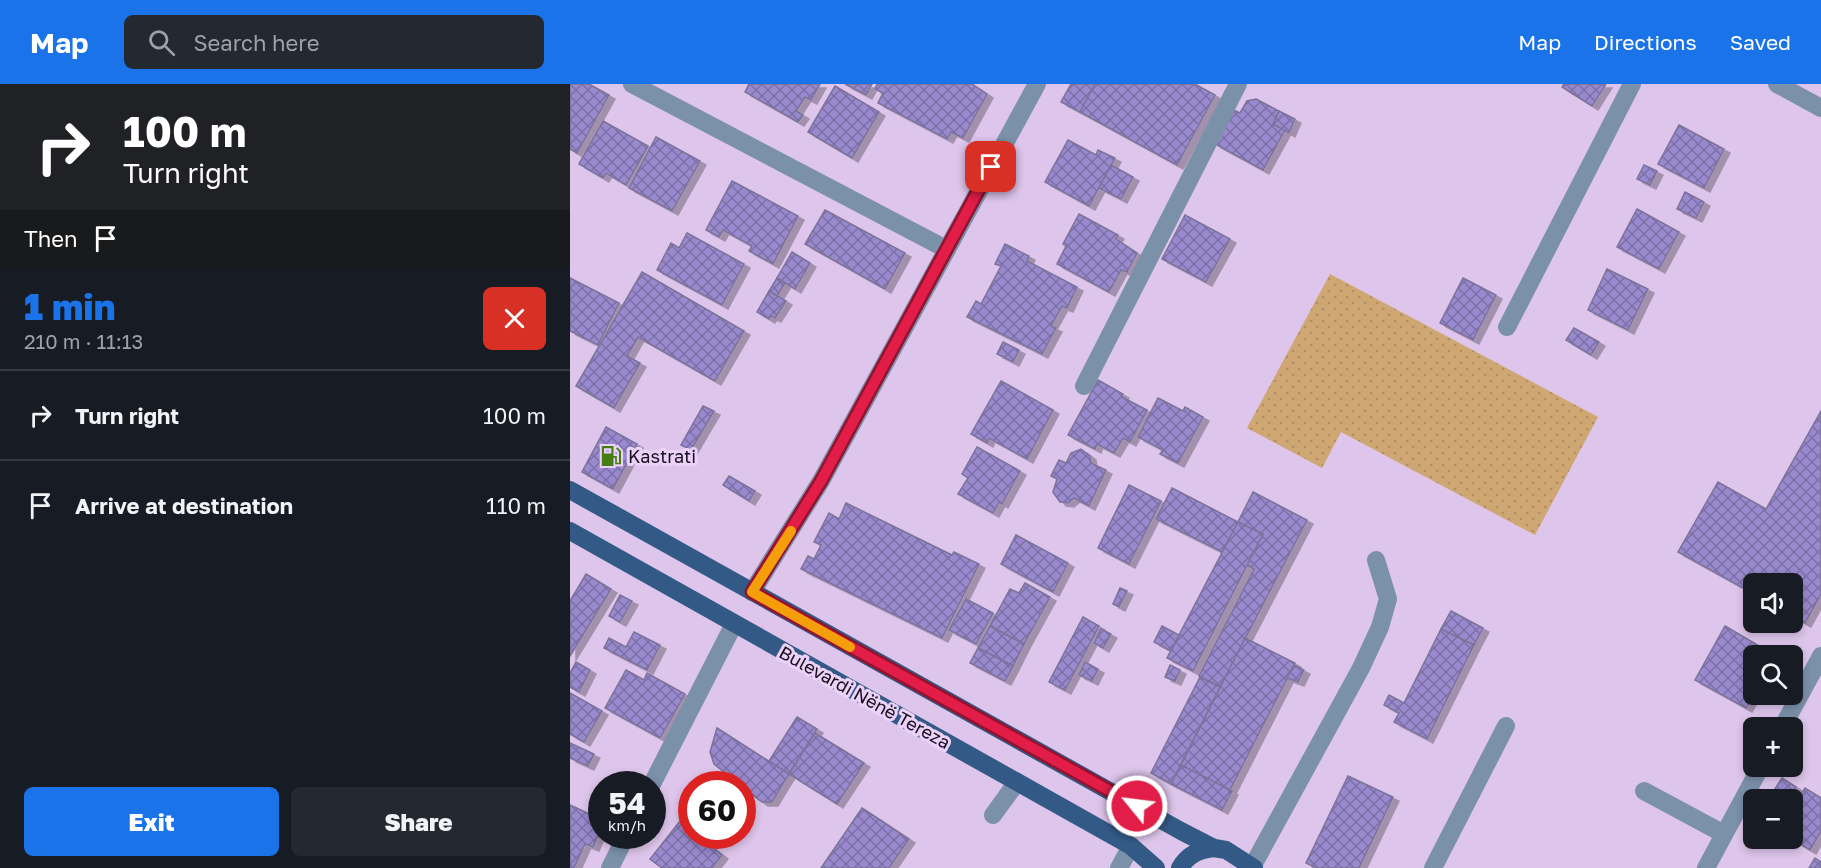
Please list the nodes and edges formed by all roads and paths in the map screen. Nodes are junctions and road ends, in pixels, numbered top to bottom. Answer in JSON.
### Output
{"nodes":[{"id":1,"x":632,"y":84,"type":"edge"},
{"id":2,"x":1037,"y":84,"type":"edge"},
{"id":3,"x":1238,"y":84,"type":"edge"},
{"id":4,"x":1632,"y":84,"type":"edge"},
{"id":5,"x":1777,"y":84,"type":"edge"},
{"id":6,"x":1821,"y":108,"type":"edge"},
{"id":7,"x":946,"y":249,"type":"junction"},
{"id":8,"x":1508,"y":327,"type":"dead end"},
{"id":9,"x":1084,"y":386,"type":"dead end"},
{"id":10,"x":570,"y":489,"type":"edge"},
{"id":11,"x":570,"y":531,"type":"edge"},
{"id":12,"x":1376,"y":560,"type":"dead end"},
{"id":13,"x":752,"y":592,"type":"junction"},
{"id":14,"x":734,"y":624,"type":"junction"},
{"id":15,"x":1821,"y":656,"type":"edge"},
{"id":16,"x":1788,"y":717,"type":"edge"},
{"id":17,"x":1506,"y":726,"type":"dead end"},
{"id":18,"x":659,"y":771,"type":"edge"},
{"id":19,"x":1755,"y":777,"type":"edge"},
{"id":20,"x":1017,"y":782,"type":"junction"},
{"id":21,"x":1644,"y":791,"type":"dead end"},
{"id":22,"x":993,"y":815,"type":"dead end"},
{"id":23,"x":1724,"y":834,"type":"junction"},
{"id":24,"x":1131,"y":846,"type":"junction"},
{"id":25,"x":1214,"y":848,"type":"junction"},
{"id":26,"x":619,"y":849,"type":"edge"},
{"id":27,"x":1247,"y":865,"type":"edge"},
{"id":28,"x":609,"y":868,"type":"edge"},
{"id":29,"x":1119,"y":868,"type":"edge"},
{"id":30,"x":1156,"y":868,"type":"edge"},
{"id":31,"x":1180,"y":868,"type":"edge"},
{"id":32,"x":1433,"y":868,"type":"edge"},
{"id":33,"x":1706,"y":868,"type":"edge"}],
"edges":[{"from":1,"to":7,"type":"street"},
{"from":2,"to":7,"type":"street"},
{"from":3,"to":9,"type":"street"},
{"from":4,"to":8,"type":"street"},
{"from":5,"to":6,"type":"street"},
{"from":7,"to":13,"type":"street"},
{"from":10,"to":13,"type":"main road","name":"Bulevardi Nënë Tereza"},
{"from":11,"to":14,"type":"main road","name":"Bulevardi Nënë Tereza"},
{"from":12,"to":27,"type":"street"},
{"from":13,"to":25,"type":"main road","name":"Bulevardi Nënë Tereza"},
{"from":14,"to":18,"type":"street"},
{"from":14,"to":20,"type":"main road","name":"Bulevardi Nënë Tereza"},
{"from":15,"to":16,"type":"street"},
{"from":17,"to":32,"type":"street"},
{"from":19,"to":23,"type":"street"},
{"from":20,"to":22,"type":"street"},
{"from":20,"to":24,"type":"main road","name":"Bulevardi Nënë Tereza"},
{"from":21,"to":23,"type":"street"},
{"from":23,"to":33,"type":"street"},
{"from":24,"to":29,"type":"street"},
{"from":24,"to":30,"type":"main road","name":"Bulevardi Nënë Tereza"},
{"from":25,"to":27,"type":"main road","name":"Bulevardi Nënë Tereza"},
{"from":25,"to":31,"type":"main road"},
{"from":26,"to":28,"type":"street"}]}
